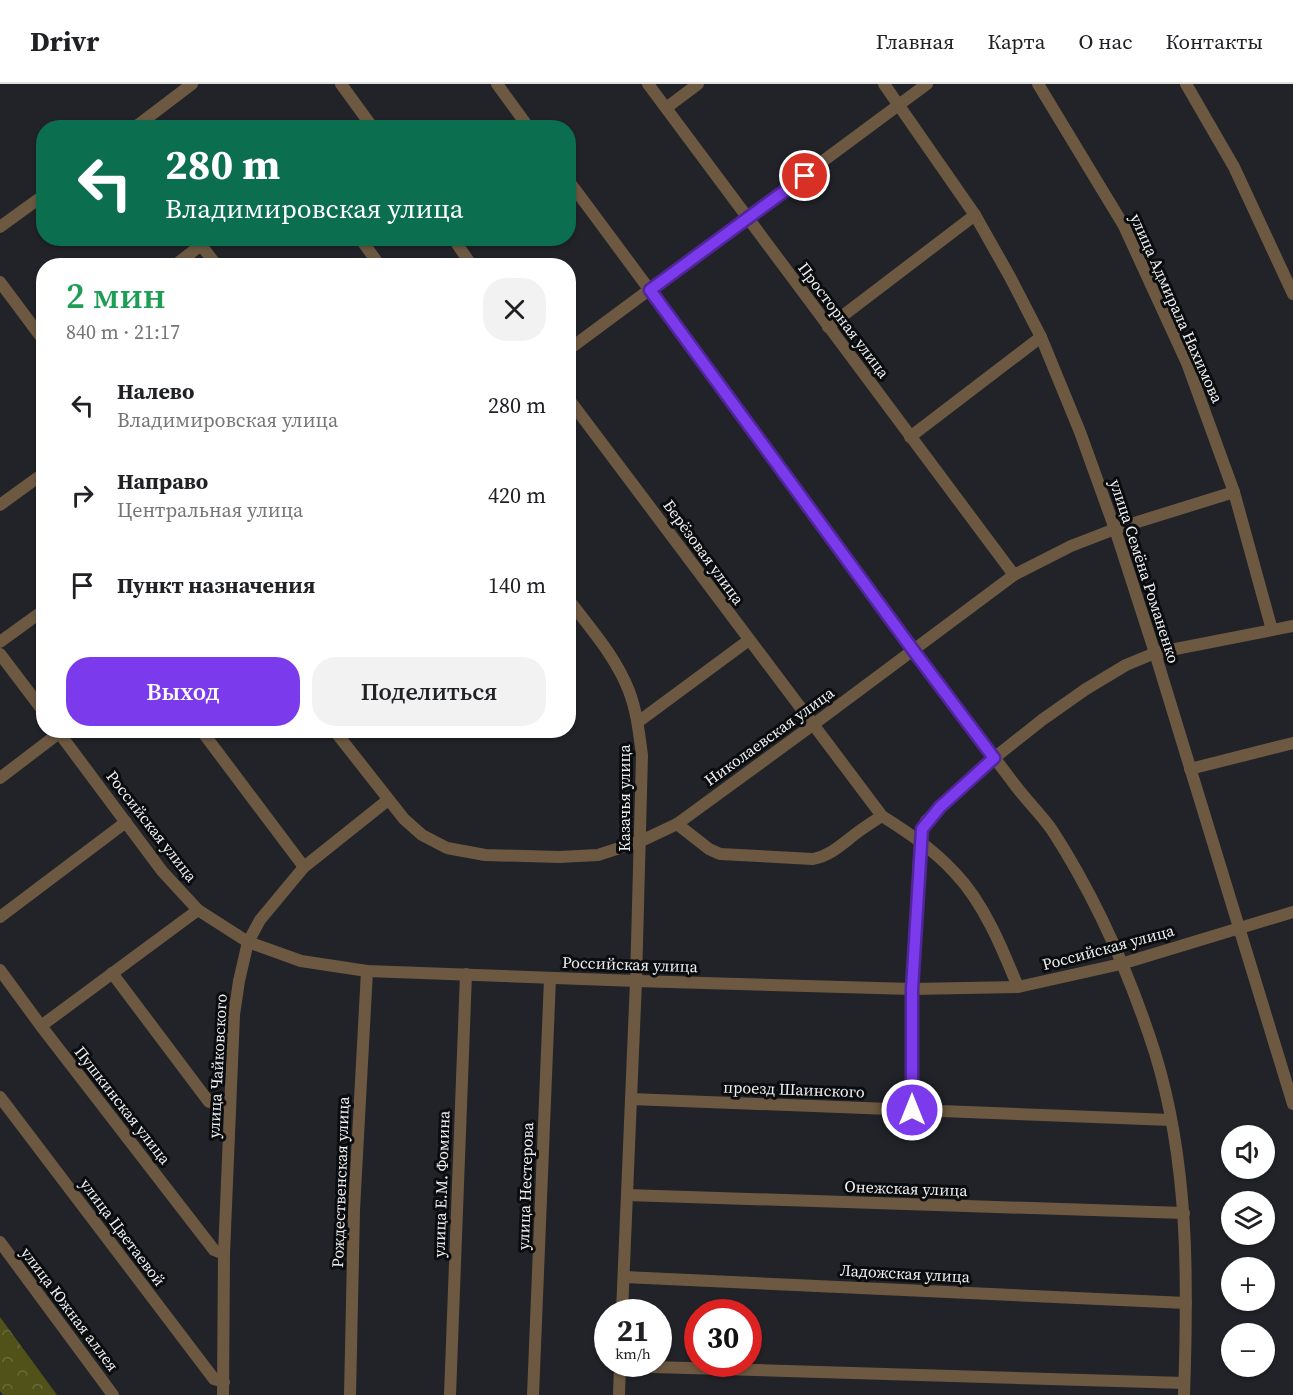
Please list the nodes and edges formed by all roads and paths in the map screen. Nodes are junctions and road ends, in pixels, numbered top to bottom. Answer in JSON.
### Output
{"nodes":[{"id":1,"x":192,"y":84,"type":"edge"},
{"id":2,"x":341,"y":84,"type":"edge"},
{"id":3,"x":497,"y":84,"type":"edge"},
{"id":4,"x":648,"y":84,"type":"edge"},
{"id":5,"x":698,"y":84,"type":"edge"},
{"id":6,"x":884,"y":84,"type":"edge"},
{"id":7,"x":927,"y":84,"type":"edge"},
{"id":8,"x":1038,"y":84,"type":"edge"},
{"id":9,"x":1186,"y":84,"type":"edge"},
{"id":10,"x":900,"y":105,"type":"junction"},
{"id":11,"x":666,"y":108,"type":"junction"},
{"id":12,"x":145,"y":120,"type":"edge"},
{"id":13,"x":365,"y":120,"type":"edge"},
{"id":14,"x":523,"y":120,"type":"edge"},
{"id":15,"x":576,"y":191,"type":"edge"},
{"id":16,"x":36,"y":201,"type":"edge"},
{"id":17,"x":975,"y":215,"type":"junction"},
{"id":18,"x":748,"y":218,"type":"junction"},
{"id":19,"x":0,"y":227,"type":"edge"},
{"id":20,"x":200,"y":246,"type":"edge"},
{"id":21,"x":184,"y":258,"type":"edge"},
{"id":22,"x":0,"y":282,"type":"edge"},
{"id":23,"x":650,"y":290,"type":"junction"},
{"id":24,"x":1293,"y":294,"type":"edge"},
{"id":25,"x":828,"y":327,"type":"junction"},
{"id":26,"x":36,"y":330,"type":"edge"},
{"id":27,"x":1041,"y":337,"type":"junction"},
{"id":28,"x":576,"y":344,"type":"edge"},
{"id":29,"x":576,"y":409,"type":"edge"},
{"id":30,"x":910,"y":437,"type":"junction"},
{"id":31,"x":36,"y":479,"type":"edge"},
{"id":32,"x":1234,"y":492,"type":"junction"},
{"id":33,"x":0,"y":505,"type":"edge"},
{"id":34,"x":1115,"y":529,"type":"junction"},
{"id":35,"x":1014,"y":574,"type":"junction"},
{"id":36,"x":576,"y":610,"type":"edge"},
{"id":37,"x":36,"y":616,"type":"edge"},
{"id":38,"x":1293,"y":626,"type":"edge"},
{"id":39,"x":1272,"y":630,"type":"junction"},
{"id":40,"x":749,"y":640,"type":"junction"},
{"id":41,"x":0,"y":642,"type":"edge"},
{"id":42,"x":913,"y":650,"type":"junction"},
{"id":43,"x":1155,"y":653,"type":"junction"},
{"id":44,"x":0,"y":654,"type":"edge"},
{"id":45,"x":36,"y":701,"type":"edge"},
{"id":46,"x":638,"y":722,"type":"junction"},
{"id":47,"x":814,"y":724,"type":"junction"},
{"id":48,"x":51,"y":738,"type":"edge"},
{"id":49,"x":65,"y":738,"type":"edge"},
{"id":50,"x":207,"y":738,"type":"edge"},
{"id":51,"x":340,"y":738,"type":"edge"},
{"id":52,"x":1293,"y":743,"type":"edge"},
{"id":53,"x":994,"y":758,"type":"junction"},
{"id":54,"x":1190,"y":769,"type":"junction"},
{"id":55,"x":0,"y":778,"type":"edge"},
{"id":56,"x":387,"y":800,"type":"junction"},
{"id":57,"x":882,"y":816,"type":"junction"},
{"id":58,"x":126,"y":822,"type":"junction"},
{"id":59,"x":677,"y":824,"type":"junction"},
{"id":60,"x":641,"y":841,"type":"junction"},
{"id":61,"x":920,"y":841,"type":"junction"},
{"id":62,"x":304,"y":867,"type":"junction"},
{"id":63,"x":198,"y":910,"type":"junction"},
{"id":64,"x":1293,"y":912,"type":"edge"},
{"id":65,"x":0,"y":917,"type":"edge"},
{"id":66,"x":1240,"y":927,"type":"junction"},
{"id":67,"x":248,"y":942,"type":"junction"},
{"id":68,"x":1121,"y":964,"type":"junction"},
{"id":69,"x":0,"y":970,"type":"edge"},
{"id":70,"x":367,"y":971,"type":"junction"},
{"id":71,"x":112,"y":973,"type":"junction"},
{"id":72,"x":465,"y":974,"type":"junction"},
{"id":73,"x":550,"y":978,"type":"junction"},
{"id":74,"x":636,"y":981,"type":"junction"},
{"id":75,"x":1018,"y":987,"type":"junction"},
{"id":76,"x":912,"y":989,"type":"junction"},
{"id":77,"x":41,"y":1026,"type":"junction"},
{"id":78,"x":0,"y":1097,"type":"edge"},
{"id":79,"x":631,"y":1099,"type":"junction"},
{"id":80,"x":230,"y":1102,"type":"junction"},
{"id":81,"x":1293,"y":1104,"type":"edge"},
{"id":82,"x":912,"y":1110,"type":"junction"},
{"id":83,"x":1171,"y":1120,"type":"junction"},
{"id":84,"x":627,"y":1195,"type":"junction"},
{"id":85,"x":1184,"y":1213,"type":"junction"},
{"id":86,"x":0,"y":1242,"type":"edge"},
{"id":87,"x":224,"y":1254,"type":"junction"},
{"id":88,"x":624,"y":1276,"type":"junction"},
{"id":89,"x":623,"y":1299,"type":"edge"},
{"id":90,"x":1186,"y":1303,"type":"junction"},
{"id":91,"x":672,"y":1367,"type":"edge"},
{"id":92,"x":619,"y":1377,"type":"edge"},
{"id":93,"x":224,"y":1389,"type":"edge"},
{"id":94,"x":1184,"y":1389,"type":"edge"},
{"id":95,"x":113,"y":1395,"type":"edge"},
{"id":96,"x":350,"y":1395,"type":"edge"},
{"id":97,"x":450,"y":1395,"type":"edge"},
{"id":98,"x":533,"y":1395,"type":"edge"},
{"id":99,"x":618,"y":1395,"type":"edge"}],
"edges":[{"from":1,"to":12,"type":"street"},
{"from":2,"to":13,"type":"street"},
{"from":3,"to":14,"type":"street"},
{"from":4,"to":11,"type":"street","name":"Просторная улица"},
{"from":5,"to":11,"type":"street"},
{"from":6,"to":10,"type":"street","name":"улица Семёна Романенко"},
{"from":7,"to":10,"type":"street"},
{"from":8,"to":32,"type":"street","name":"улица Адмирала Нахимова"},
{"from":9,"to":24,"type":"street"},
{"from":10,"to":17,"type":"street","name":"улица Семёна Романенко"},
{"from":10,"to":18,"type":"street"},
{"from":11,"to":18,"type":"street","name":"Просторная улица"},
{"from":15,"to":23,"type":"street"},
{"from":16,"to":19,"type":"street"},
{"from":17,"to":25,"type":"street"},
{"from":17,"to":27,"type":"street","name":"улица Семёна Романенко"},
{"from":18,"to":23,"type":"street"},
{"from":18,"to":25,"type":"street","name":"Просторная улица"},
{"from":20,"to":21,"type":"street"},
{"from":22,"to":26,"type":"street"},
{"from":23,"to":28,"type":"street"},
{"from":23,"to":42,"type":"street"},
{"from":25,"to":30,"type":"street","name":"Просторная улица"},
{"from":27,"to":30,"type":"street"},
{"from":27,"to":34,"type":"street","name":"улица Семёна Романенко"},
{"from":29,"to":40,"type":"street","name":"Берёзовая улица"},
{"from":30,"to":35,"type":"street","name":"Просторная улица"},
{"from":31,"to":33,"type":"street"},
{"from":32,"to":34,"type":"street","name":"Николаевская улица"},
{"from":32,"to":39,"type":"street","name":"улица Адмирала Нахимова"},
{"from":34,"to":35,"type":"street","name":"Николаевская улица"},
{"from":34,"to":43,"type":"street","name":"улица Семёна Романенко"},
{"from":35,"to":42,"type":"street","name":"Николаевская улица"},
{"from":36,"to":46,"type":"street","name":"Казачья улица"},
{"from":37,"to":41,"type":"street"},
{"from":38,"to":39,"type":"street"},
{"from":39,"to":43,"type":"street"},
{"from":40,"to":46,"type":"street"},
{"from":40,"to":47,"type":"street","name":"Берёзовая улица"},
{"from":42,"to":47,"type":"street","name":"Николаевская улица"},
{"from":42,"to":53,"type":"street"},
{"from":43,"to":53,"type":"street"},
{"from":43,"to":54,"type":"street","name":"улица Семёна Романенко"},
{"from":44,"to":45,"type":"street"},
{"from":46,"to":60,"type":"street","name":"Казачья улица"},
{"from":47,"to":57,"type":"street","name":"Берёзовая улица"},
{"from":47,"to":59,"type":"street","name":"Николаевская улица"},
{"from":48,"to":55,"type":"street"},
{"from":49,"to":58,"type":"street","name":"Российская улица"},
{"from":50,"to":62,"type":"street"},
{"from":51,"to":56,"type":"street","name":"Николаевская улица"},
{"from":52,"to":54,"type":"street"},
{"from":53,"to":61,"type":"street"},
{"from":53,"to":68,"type":"street"},
{"from":54,"to":66,"type":"street","name":"улица Семёна Романенко"},
{"from":56,"to":60,"type":"street","name":"Николаевская улица"},
{"from":56,"to":62,"type":"street","name":"улица Чайковского"},
{"from":57,"to":59,"type":"street"},
{"from":57,"to":61,"type":"street"},
{"from":58,"to":63,"type":"street","name":"Российская улица"},
{"from":58,"to":65,"type":"street"},
{"from":59,"to":60,"type":"street","name":"Николаевская улица"},
{"from":60,"to":74,"type":"street","name":"Казачья улица"},
{"from":61,"to":75,"type":"street"},
{"from":61,"to":76,"type":"street"},
{"from":62,"to":67,"type":"street","name":"улица Чайковского"},
{"from":63,"to":67,"type":"street","name":"Российская улица"},
{"from":63,"to":71,"type":"street"},
{"from":64,"to":66,"type":"street","name":"Российская улица"},
{"from":66,"to":68,"type":"street","name":"Российская улица"},
{"from":66,"to":81,"type":"street","name":"улица Семёна Романенко"},
{"from":67,"to":70,"type":"street","name":"Российская улица"},
{"from":67,"to":80,"type":"street","name":"улица Чайковского"},
{"from":68,"to":75,"type":"street","name":"Российская улица"},
{"from":68,"to":83,"type":"street"},
{"from":69,"to":77,"type":"street","name":"Пушкинская улица"},
{"from":70,"to":72,"type":"street","name":"Российская улица"},
{"from":70,"to":96,"type":"street","name":"Рождественская улица"},
{"from":71,"to":77,"type":"street"},
{"from":71,"to":80,"type":"street"},
{"from":72,"to":73,"type":"street","name":"Российская улица"},
{"from":72,"to":97,"type":"street","name":"улица Е.М. Фомина"},
{"from":73,"to":74,"type":"street","name":"Российская улица"},
{"from":73,"to":98,"type":"street","name":"улица Нестерова"},
{"from":74,"to":76,"type":"street","name":"Российская улица"},
{"from":74,"to":79,"type":"street"},
{"from":75,"to":76,"type":"street","name":"Российская улица"},
{"from":76,"to":82,"type":"street"},
{"from":77,"to":87,"type":"street","name":"Пушкинская улица"},
{"from":78,"to":93,"type":"street","name":"улица Цветаевой"},
{"from":79,"to":82,"type":"street","name":"проезд Шаинского"},
{"from":79,"to":84,"type":"street"},
{"from":80,"to":87,"type":"street","name":"улица Чайковского"},
{"from":82,"to":83,"type":"street","name":"проезд Шаинского"},
{"from":83,"to":85,"type":"street"},
{"from":84,"to":85,"type":"street","name":"Онежская улица"},
{"from":84,"to":88,"type":"street"},
{"from":85,"to":90,"type":"street"},
{"from":86,"to":95,"type":"street","name":"улица Южная аллея"},
{"from":87,"to":93,"type":"street","name":"улица Чайковского"},
{"from":88,"to":89,"type":"street"},
{"from":88,"to":90,"type":"street","name":"Ладожская улица"},
{"from":90,"to":94,"type":"street"},
{"from":91,"to":94,"type":"street"},
{"from":92,"to":99,"type":"street"}]}
